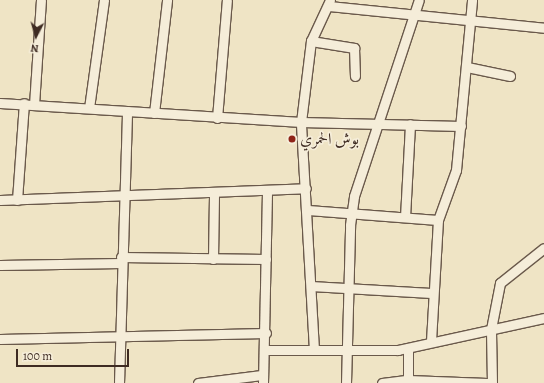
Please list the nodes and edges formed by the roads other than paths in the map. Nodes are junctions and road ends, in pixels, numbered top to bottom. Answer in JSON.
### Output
{"nodes":[{"id":1,"x":41,"y":0,"type":"edge"},
{"id":2,"x":104,"y":0,"type":"edge"},
{"id":3,"x":166,"y":0,"type":"edge"},
{"id":4,"x":227,"y":0,"type":"edge"},
{"id":5,"x":418,"y":0,"type":"edge"},
{"id":6,"x":472,"y":0,"type":"edge"},
{"id":7,"x":329,"y":3,"type":"edge"},
{"id":8,"x":414,"y":15,"type":"junction"},
{"id":9,"x":472,"y":22,"type":"junction"},
{"id":10,"x":544,"y":28,"type":"edge"},
{"id":11,"x":311,"y":41,"type":"junction"},
{"id":12,"x":467,"y":67,"type":"junction"},
{"id":13,"x":355,"y":76,"type":"dead end"},
{"id":14,"x":510,"y":76,"type":"dead end"},
{"id":15,"x":0,"y":103,"type":"edge"},
{"id":16,"x":24,"y":104,"type":"junction"},
{"id":17,"x":34,"y":105,"type":"junction"},
{"id":18,"x":89,"y":108,"type":"junction"},
{"id":19,"x":127,"y":111,"type":"junction"},
{"id":20,"x":154,"y":113,"type":"junction"},
{"id":21,"x":218,"y":118,"type":"junction"},
{"id":22,"x":301,"y":122,"type":"junction"},
{"id":23,"x":376,"y":124,"type":"junction"},
{"id":24,"x":410,"y":124,"type":"junction"},
{"id":25,"x":461,"y":126,"type":"junction"},
{"id":26,"x":306,"y":188,"type":"junction"},
{"id":27,"x":267,"y":191,"type":"junction"},
{"id":28,"x":214,"y":194,"type":"junction"},
{"id":29,"x":123,"y":198,"type":"junction"},
{"id":30,"x":0,"y":200,"type":"edge"},
{"id":31,"x":17,"y":200,"type":"junction"},
{"id":32,"x":308,"y":210,"type":"junction"},
{"id":33,"x":351,"y":214,"type":"junction"},
{"id":34,"x":404,"y":217,"type":"junction"},
{"id":35,"x":438,"y":220,"type":"junction"},
{"id":36,"x":544,"y":248,"type":"edge"},
{"id":37,"x":213,"y":259,"type":"junction"},
{"id":38,"x":266,"y":259,"type":"junction"},
{"id":39,"x":121,"y":260,"type":"junction"},
{"id":40,"x":0,"y":265,"type":"edge"},
{"id":41,"x":311,"y":286,"type":"junction"},
{"id":42,"x":348,"y":288,"type":"junction"},
{"id":43,"x":431,"y":293,"type":"junction"},
{"id":44,"x":544,"y":318,"type":"edge"},
{"id":45,"x":491,"y":329,"type":"junction"},
{"id":46,"x":266,"y":333,"type":"junction"},
{"id":47,"x":120,"y":335,"type":"junction"},
{"id":48,"x":0,"y":339,"type":"edge"},
{"id":49,"x":430,"y":340,"type":"junction"},
{"id":50,"x":408,"y":348,"type":"junction"},
{"id":51,"x":266,"y":350,"type":"junction"},
{"id":52,"x":314,"y":350,"type":"junction"},
{"id":53,"x":347,"y":350,"type":"junction"},
{"id":54,"x":262,"y":379,"type":"edge"},
{"id":55,"x":408,"y":381,"type":"edge"},
{"id":56,"x":212,"y":382,"type":"edge"},
{"id":57,"x":119,"y":383,"type":"edge"},
{"id":58,"x":198,"y":383,"type":"edge"},
{"id":59,"x":346,"y":383,"type":"edge"},
{"id":60,"x":382,"y":383,"type":"edge"},
{"id":61,"x":487,"y":383,"type":"edge"},
{"id":62,"x":492,"y":383,"type":"edge"}],
"edges":[{"from":1,"to":17,"type":"street"},
{"from":2,"to":18,"type":"street"},
{"from":3,"to":20,"type":"street"},
{"from":4,"to":21,"type":"street"},
{"from":5,"to":8,"type":"street"},
{"from":6,"to":9,"type":"street"},
{"from":7,"to":8,"type":"street"},
{"from":7,"to":11,"type":"street"},
{"from":8,"to":9,"type":"street"},
{"from":8,"to":23,"type":"street"},
{"from":9,"to":10,"type":"street"},
{"from":9,"to":12,"type":"street"},
{"from":11,"to":13,"type":"street"},
{"from":11,"to":22,"type":"street"},
{"from":12,"to":14,"type":"street"},
{"from":12,"to":25,"type":"street"},
{"from":15,"to":16,"type":"street"},
{"from":16,"to":17,"type":"street"},
{"from":16,"to":31,"type":"street"},
{"from":17,"to":18,"type":"street"},
{"from":18,"to":19,"type":"street"},
{"from":19,"to":20,"type":"street"},
{"from":19,"to":29,"type":"street"},
{"from":20,"to":21,"type":"street"},
{"from":21,"to":22,"type":"street"},
{"from":22,"to":23,"type":"street"},
{"from":22,"to":26,"type":"street"},
{"from":23,"to":24,"type":"street"},
{"from":23,"to":33,"type":"street"},
{"from":24,"to":25,"type":"street"},
{"from":24,"to":34,"type":"street"},
{"from":25,"to":35,"type":"street"},
{"from":26,"to":27,"type":"street"},
{"from":26,"to":32,"type":"street"},
{"from":27,"to":28,"type":"street"},
{"from":27,"to":38,"type":"street"},
{"from":28,"to":29,"type":"street"},
{"from":28,"to":37,"type":"street"},
{"from":29,"to":31,"type":"street"},
{"from":29,"to":39,"type":"street"},
{"from":30,"to":31,"type":"street"},
{"from":32,"to":33,"type":"street"},
{"from":32,"to":41,"type":"street"},
{"from":33,"to":34,"type":"street"},
{"from":33,"to":42,"type":"street"},
{"from":34,"to":35,"type":"street"},
{"from":35,"to":43,"type":"street"},
{"from":36,"to":45,"type":"street"},
{"from":37,"to":38,"type":"street"},
{"from":37,"to":39,"type":"street"},
{"from":38,"to":46,"type":"street"},
{"from":39,"to":40,"type":"street"},
{"from":39,"to":47,"type":"street"},
{"from":41,"to":42,"type":"street"},
{"from":41,"to":52,"type":"street"},
{"from":42,"to":43,"type":"street"},
{"from":42,"to":53,"type":"street"},
{"from":43,"to":49,"type":"street"},
{"from":44,"to":45,"type":"street"},
{"from":45,"to":49,"type":"street"},
{"from":45,"to":62,"type":"street"},
{"from":46,"to":47,"type":"street"},
{"from":46,"to":51,"type":"street"},
{"from":47,"to":48,"type":"street"},
{"from":47,"to":57,"type":"street"},
{"from":49,"to":50,"type":"street"},
{"from":50,"to":53,"type":"street"},
{"from":50,"to":55,"type":"street"},
{"from":51,"to":52,"type":"street"},
{"from":51,"to":54,"type":"street"},
{"from":52,"to":53,"type":"street"},
{"from":53,"to":59,"type":"street"},
{"from":54,"to":56,"type":"street"},
{"from":55,"to":60,"type":"street"},
{"from":55,"to":61,"type":"street"},
{"from":56,"to":58,"type":"street"}]}
